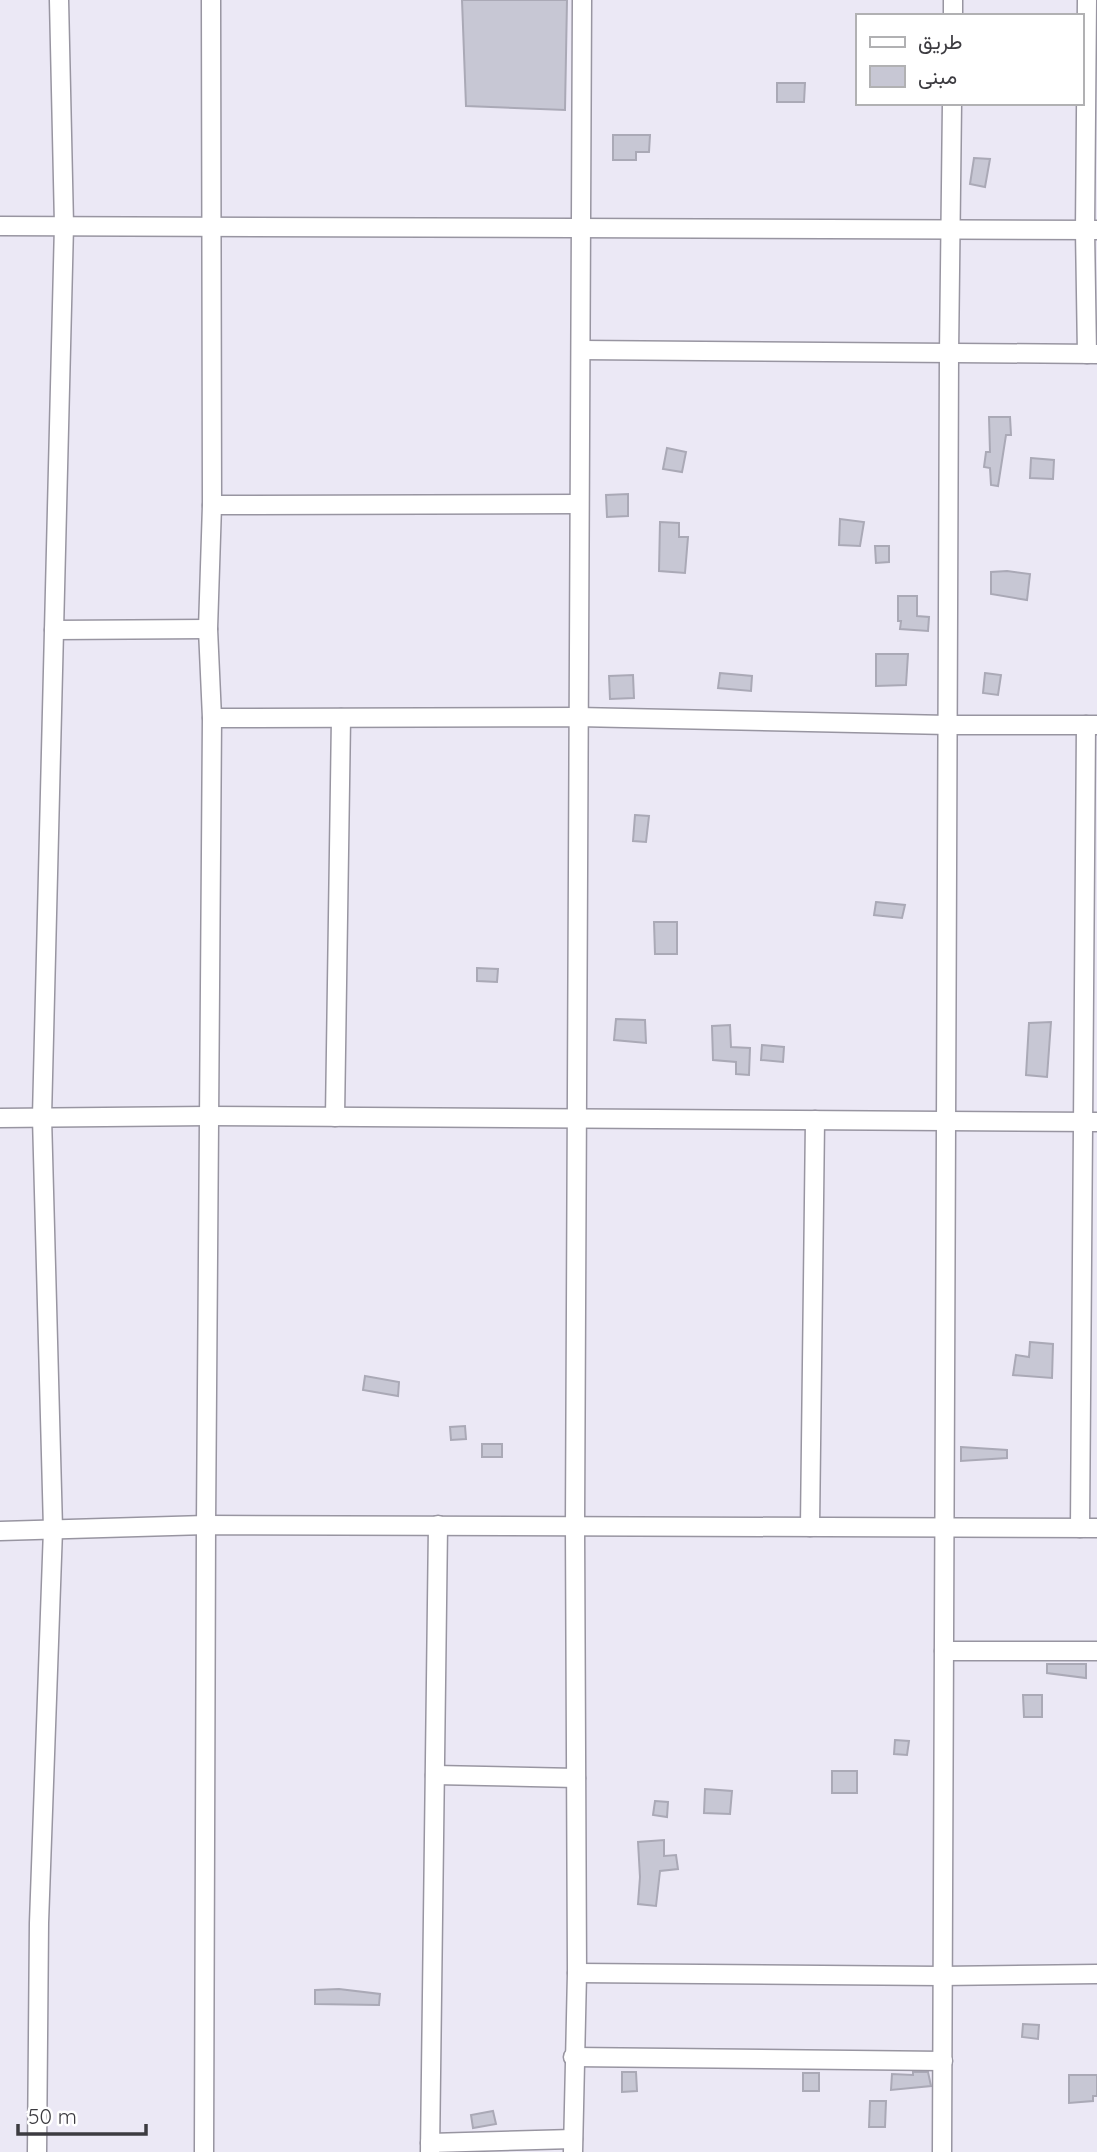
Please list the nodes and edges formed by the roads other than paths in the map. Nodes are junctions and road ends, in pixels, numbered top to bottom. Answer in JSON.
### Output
{"nodes":[{"id":1,"x":59,"y":0,"type":"edge"},
{"id":2,"x":211,"y":0,"type":"edge"},
{"id":3,"x":582,"y":0,"type":"edge"},
{"id":4,"x":1090,"y":9,"type":"edge"},
{"id":5,"x":952,"y":105,"type":"edge"},
{"id":6,"x":64,"y":225,"type":"junction"},
{"id":7,"x":211,"y":225,"type":"junction"},
{"id":8,"x":0,"y":226,"type":"edge"},
{"id":9,"x":582,"y":228,"type":"junction"},
{"id":10,"x":950,"y":230,"type":"junction"},
{"id":11,"x":1091,"y":230,"type":"edge"},
{"id":12,"x":581,"y":350,"type":"junction"},
{"id":13,"x":949,"y":354,"type":"junction"},
{"id":14,"x":1092,"y":354,"type":"edge"},
{"id":15,"x":579,"y":504,"type":"junction"},
{"id":16,"x":212,"y":505,"type":"junction"},
{"id":17,"x":208,"y":629,"type":"junction"},
{"id":18,"x":54,"y":630,"type":"junction"},
{"id":19,"x":578,"y":717,"type":"junction"},
{"id":20,"x":212,"y":718,"type":"junction"},
{"id":21,"x":341,"y":718,"type":"junction"},
{"id":22,"x":948,"y":725,"type":"junction"},
{"id":23,"x":1092,"y":725,"type":"edge"},
{"id":24,"x":209,"y":1116,"type":"junction"},
{"id":25,"x":43,"y":1117,"type":"junction"},
{"id":26,"x":335,"y":1117,"type":"junction"},
{"id":27,"x":0,"y":1118,"type":"edge"},
{"id":28,"x":578,"y":1119,"type":"junction"},
{"id":29,"x":815,"y":1120,"type":"junction"},
{"id":30,"x":947,"y":1121,"type":"junction"},
{"id":31,"x":1090,"y":1122,"type":"edge"},
{"id":32,"x":206,"y":1524,"type":"junction"},
{"id":33,"x":438,"y":1525,"type":"junction"},
{"id":34,"x":575,"y":1526,"type":"junction"},
{"id":35,"x":810,"y":1527,"type":"junction"},
{"id":36,"x":945,"y":1527,"type":"junction"},
{"id":37,"x":53,"y":1528,"type":"junction"},
{"id":38,"x":1089,"y":1528,"type":"edge"},
{"id":39,"x":0,"y":1531,"type":"edge"},
{"id":40,"x":944,"y":1651,"type":"junction"},
{"id":41,"x":1097,"y":1651,"type":"edge"},
{"id":42,"x":435,"y":1775,"type":"junction"},
{"id":43,"x":576,"y":1778,"type":"junction"},
{"id":44,"x":577,"y":1973,"type":"junction"},
{"id":45,"x":1097,"y":1975,"type":"edge"},
{"id":46,"x":941,"y":1976,"type":"junction"},
{"id":47,"x":573,"y":2057,"type":"junction"},
{"id":48,"x":943,"y":2061,"type":"junction"},
{"id":49,"x":573,"y":2146,"type":"edge"},
{"id":50,"x":430,"y":2148,"type":"edge"},
{"id":51,"x":37,"y":2152,"type":"edge"},
{"id":52,"x":204,"y":2152,"type":"edge"},
{"id":53,"x":942,"y":2152,"type":"edge"}],
"edges":[{"from":1,"to":6,"type":"street"},
{"from":2,"to":7,"type":"street"},
{"from":3,"to":9,"type":"street"},
{"from":4,"to":11,"type":"street"},
{"from":5,"to":10,"type":"street"},
{"from":6,"to":7,"type":"street"},
{"from":6,"to":8,"type":"street"},
{"from":6,"to":18,"type":"street"},
{"from":7,"to":9,"type":"street"},
{"from":7,"to":16,"type":"street"},
{"from":9,"to":10,"type":"street"},
{"from":9,"to":12,"type":"street"},
{"from":10,"to":11,"type":"street"},
{"from":10,"to":13,"type":"street"},
{"from":11,"to":14,"type":"street"},
{"from":12,"to":13,"type":"street"},
{"from":12,"to":15,"type":"street"},
{"from":13,"to":14,"type":"street"},
{"from":13,"to":22,"type":"street"},
{"from":15,"to":16,"type":"street"},
{"from":15,"to":19,"type":"street"},
{"from":16,"to":17,"type":"street"},
{"from":17,"to":18,"type":"street"},
{"from":17,"to":20,"type":"street"},
{"from":18,"to":25,"type":"street"},
{"from":19,"to":21,"type":"street"},
{"from":19,"to":22,"type":"street"},
{"from":19,"to":28,"type":"street"},
{"from":20,"to":21,"type":"street"},
{"from":20,"to":24,"type":"street"},
{"from":21,"to":26,"type":"street"},
{"from":22,"to":23,"type":"street"},
{"from":22,"to":30,"type":"street"},
{"from":23,"to":31,"type":"street"},
{"from":24,"to":25,"type":"street"},
{"from":24,"to":26,"type":"street"},
{"from":24,"to":32,"type":"street"},
{"from":25,"to":27,"type":"street"},
{"from":25,"to":37,"type":"street"},
{"from":26,"to":28,"type":"street"},
{"from":28,"to":29,"type":"street"},
{"from":28,"to":34,"type":"street"},
{"from":29,"to":30,"type":"street"},
{"from":29,"to":35,"type":"street"},
{"from":30,"to":31,"type":"street"},
{"from":30,"to":36,"type":"street"},
{"from":31,"to":38,"type":"street"},
{"from":32,"to":33,"type":"street"},
{"from":32,"to":37,"type":"street"},
{"from":32,"to":52,"type":"street"},
{"from":33,"to":34,"type":"street"},
{"from":33,"to":42,"type":"street"},
{"from":34,"to":35,"type":"street"},
{"from":34,"to":43,"type":"street"},
{"from":35,"to":36,"type":"street"},
{"from":36,"to":38,"type":"street"},
{"from":36,"to":40,"type":"street"},
{"from":37,"to":39,"type":"street"},
{"from":37,"to":51,"type":"street"},
{"from":40,"to":41,"type":"street"},
{"from":40,"to":46,"type":"street"},
{"from":42,"to":43,"type":"street"},
{"from":42,"to":50,"type":"street"},
{"from":43,"to":44,"type":"street"},
{"from":44,"to":46,"type":"street"},
{"from":44,"to":47,"type":"street"},
{"from":45,"to":46,"type":"street"},
{"from":46,"to":48,"type":"street"},
{"from":47,"to":48,"type":"street"},
{"from":47,"to":49,"type":"street"},
{"from":48,"to":53,"type":"street"},
{"from":49,"to":50,"type":"street"}]}
